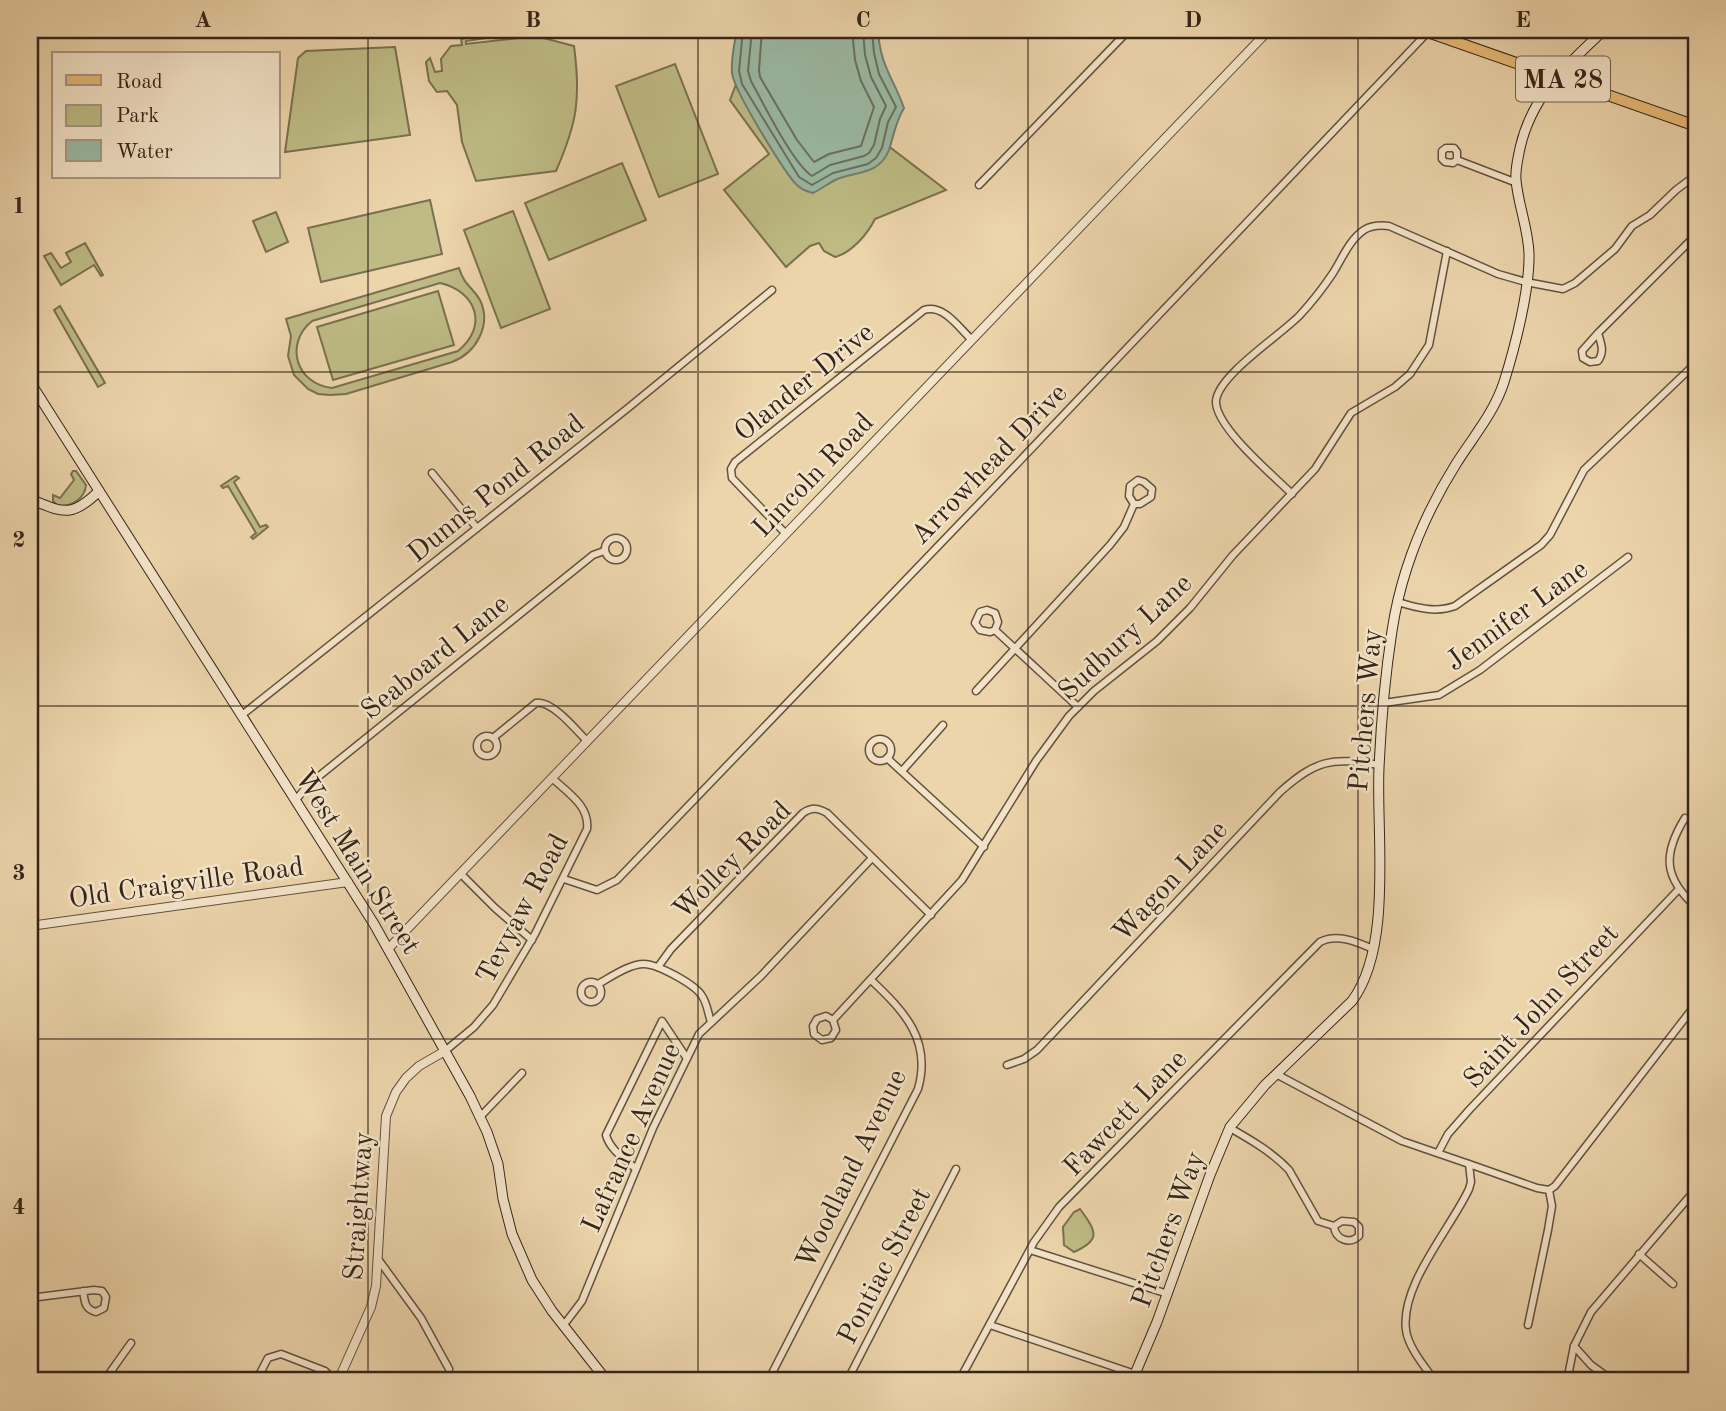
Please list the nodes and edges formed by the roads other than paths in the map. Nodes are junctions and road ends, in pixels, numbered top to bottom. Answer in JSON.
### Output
{"nodes":[{"id":1,"x":1129,"y":30,"type":"edge"},
{"id":2,"x":1269,"y":30,"type":"edge"},
{"id":3,"x":1604,"y":30,"type":"edge"},
{"id":4,"x":1427,"y":31,"type":"edge"},
{"id":5,"x":1557,"y":76,"type":"junction"},
{"id":6,"x":1696,"y":127,"type":"edge"},
{"id":7,"x":1457,"y":160,"type":"dead end"},
{"id":8,"x":1696,"y":175,"type":"edge"},
{"id":9,"x":1517,"y":183,"type":"junction"},
{"id":10,"x":979,"y":185,"type":"dead end"},
{"id":11,"x":1696,"y":235,"type":"edge"},
{"id":12,"x":1447,"y":251,"type":"junction"},
{"id":13,"x":1526,"y":282,"type":"junction"},
{"id":14,"x":772,"y":290,"type":"dead end"},
{"id":15,"x":1598,"y":333,"type":"junction"},
{"id":16,"x":972,"y":340,"type":"junction"},
{"id":17,"x":1696,"y":363,"type":"edge"},
{"id":18,"x":30,"y":382,"type":"edge"},
{"id":19,"x":432,"y":473,"type":"dead end"},
{"id":20,"x":99,"y":491,"type":"junction"},
{"id":21,"x":1292,"y":494,"type":"junction"},
{"id":22,"x":30,"y":499,"type":"edge"},
{"id":23,"x":1134,"y":503,"type":"dead end"},
{"id":24,"x":477,"y":528,"type":"junction"},
{"id":25,"x":786,"y":534,"type":"junction"},
{"id":26,"x":604,"y":551,"type":"dead end"},
{"id":27,"x":1628,"y":557,"type":"dead end"},
{"id":28,"x":1398,"y":602,"type":"junction"},
{"id":29,"x":995,"y":630,"type":"dead end"},
{"id":30,"x":1016,"y":649,"type":"junction"},
{"id":31,"x":976,"y":691,"type":"dead end"},
{"id":32,"x":1384,"y":703,"type":"junction"},
{"id":33,"x":1078,"y":707,"type":"junction"},
{"id":34,"x":242,"y":715,"type":"junction"},
{"id":35,"x":943,"y":725,"type":"dead end"},
{"id":36,"x":493,"y":738,"type":"dead end"},
{"id":37,"x":587,"y":741,"type":"junction"},
{"id":38,"x":887,"y":758,"type":"dead end"},
{"id":39,"x":1379,"y":765,"type":"junction"},
{"id":40,"x":902,"y":771,"type":"junction"},
{"id":41,"x":552,"y":778,"type":"junction"},
{"id":42,"x":295,"y":801,"type":"junction"},
{"id":43,"x":1685,"y":818,"type":"dead end"},
{"id":44,"x":984,"y":847,"type":"junction"},
{"id":45,"x":872,"y":858,"type":"junction"},
{"id":46,"x":461,"y":874,"type":"junction"},
{"id":47,"x":564,"y":879,"type":"junction"},
{"id":48,"x":348,"y":883,"type":"junction"},
{"id":49,"x":1678,"y":890,"type":"junction"},
{"id":50,"x":1696,"y":907,"type":"edge"},
{"id":51,"x":931,"y":915,"type":"junction"},
{"id":52,"x":30,"y":926,"type":"edge"},
{"id":53,"x":532,"y":940,"type":"junction"},
{"id":54,"x":388,"y":949,"type":"junction"},
{"id":55,"x":1373,"y":949,"type":"junction"},
{"id":56,"x":658,"y":967,"type":"junction"},
{"id":57,"x":871,"y":979,"type":"junction"},
{"id":58,"x":598,"y":984,"type":"dead end"},
{"id":59,"x":1696,"y":1004,"type":"edge"},
{"id":60,"x":833,"y":1020,"type":"dead end"},
{"id":61,"x":711,"y":1022,"type":"junction"},
{"id":62,"x":445,"y":1051,"type":"junction"},
{"id":63,"x":686,"y":1057,"type":"junction"},
{"id":64,"x":1007,"y":1065,"type":"dead end"},
{"id":65,"x":522,"y":1073,"type":"dead end"},
{"id":66,"x":1276,"y":1073,"type":"junction"},
{"id":67,"x":480,"y":1117,"type":"junction"},
{"id":68,"x":1230,"y":1128,"type":"junction"},
{"id":69,"x":1438,"y":1153,"type":"junction"},
{"id":70,"x":1469,"y":1164,"type":"junction"},
{"id":71,"x":636,"y":1169,"type":"junction"},
{"id":72,"x":956,"y":1169,"type":"dead end"},
{"id":73,"x":1696,"y":1189,"type":"edge"},
{"id":74,"x":1549,"y":1190,"type":"junction"},
{"id":75,"x":1334,"y":1226,"type":"dead end"},
{"id":76,"x":1030,"y":1250,"type":"junction"},
{"id":77,"x":1639,"y":1255,"type":"junction"},
{"id":78,"x":378,"y":1259,"type":"junction"},
{"id":79,"x":1674,"y":1284,"type":"dead end"},
{"id":80,"x":83,"y":1291,"type":"dead end"},
{"id":81,"x":1168,"y":1294,"type":"junction"},
{"id":82,"x":30,"y":1298,"type":"edge"},
{"id":83,"x":990,"y":1325,"type":"junction"},
{"id":84,"x":1528,"y":1325,"type":"dead end"},
{"id":85,"x":563,"y":1326,"type":"junction"},
{"id":86,"x":131,"y":1343,"type":"dead end"},
{"id":87,"x":1574,"y":1346,"type":"junction"},
{"id":88,"x":449,"y":1369,"type":"dead end"},
{"id":89,"x":1133,"y":1378,"type":"edge"},
{"id":90,"x":104,"y":1381,"type":"edge"},
{"id":91,"x":256,"y":1381,"type":"edge"},
{"id":92,"x":337,"y":1381,"type":"edge"},
{"id":93,"x":607,"y":1381,"type":"edge"},
{"id":94,"x":768,"y":1381,"type":"edge"},
{"id":95,"x":847,"y":1381,"type":"edge"},
{"id":96,"x":959,"y":1381,"type":"edge"},
{"id":97,"x":1435,"y":1381,"type":"edge"},
{"id":98,"x":1567,"y":1381,"type":"edge"},
{"id":99,"x":1613,"y":1381,"type":"edge"}],
"edges":[{"from":1,"to":10,"type":"street"},
{"from":2,"to":16,"type":"street","name":"Lincoln Road"},
{"from":3,"to":5,"type":"main road","name":"Pitchers Way"},
{"from":4,"to":5,"type":"main road","number":"MA 28"},
{"from":4,"to":47,"type":"street","name":"Arrowhead Drive"},
{"from":5,"to":6,"type":"main road","number":"MA 28"},
{"from":5,"to":9,"type":"main road","name":"Pitchers Way"},
{"from":7,"to":9,"type":"street"},
{"from":8,"to":13,"type":"street"},
{"from":9,"to":13,"type":"main road","name":"Pitchers Way"},
{"from":11,"to":15,"type":"street"},
{"from":12,"to":13,"type":"street"},
{"from":12,"to":21,"type":"street","name":"Sudbury Lane"},
{"from":12,"to":21,"type":"street"},
{"from":13,"to":28,"type":"main road","name":"Pitchers Way"},
{"from":14,"to":24,"type":"street","name":"Dunns Pond Road"},
{"from":15,"to":15,"type":"street"},
{"from":16,"to":25,"type":"street","name":"Lincoln Road"},
{"from":16,"to":25,"type":"street","name":"Olander Drive"},
{"from":17,"to":28,"type":"street"},
{"from":18,"to":20,"type":"main road","name":"West Main Street"},
{"from":19,"to":24,"type":"street"},
{"from":20,"to":22,"type":"main road"},
{"from":20,"to":34,"type":"main road","name":"West Main Street"},
{"from":21,"to":33,"type":"street","name":"Sudbury Lane"},
{"from":23,"to":30,"type":"street"},
{"from":24,"to":34,"type":"street","name":"Dunns Pond Road"},
{"from":25,"to":37,"type":"street","name":"Lincoln Road"},
{"from":26,"to":42,"type":"street","name":"Seaboard Lane"},
{"from":27,"to":32,"type":"street","name":"Jennifer Lane"},
{"from":28,"to":32,"type":"main road","name":"Pitchers Way"},
{"from":29,"to":30,"type":"street"},
{"from":30,"to":31,"type":"street"},
{"from":30,"to":33,"type":"street"},
{"from":32,"to":39,"type":"main road","name":"Pitchers Way"},
{"from":33,"to":44,"type":"street","name":"Sudbury Lane"},
{"from":34,"to":42,"type":"main road","name":"West Main Street"},
{"from":35,"to":40,"type":"street"},
{"from":36,"to":37,"type":"street"},
{"from":37,"to":41,"type":"street","name":"Lincoln Road"},
{"from":38,"to":40,"type":"street"},
{"from":39,"to":55,"type":"main road","name":"Pitchers Way"},
{"from":39,"to":64,"type":"street","name":"Wagon Lane"},
{"from":40,"to":44,"type":"street"},
{"from":41,"to":46,"type":"street","name":"Lincoln Road"},
{"from":41,"to":47,"type":"street","name":"Tevyaw Road"},
{"from":42,"to":48,"type":"main road","name":"West Main Street"},
{"from":43,"to":49,"type":"street"},
{"from":44,"to":51,"type":"street","name":"Sudbury Lane"},
{"from":45,"to":51,"type":"street","name":"Wolley Road"},
{"from":45,"to":56,"type":"street","name":"Wolley Road"},
{"from":45,"to":61,"type":"street","name":"Lafrance Avenue"},
{"from":46,"to":53,"type":"street"},
{"from":46,"to":54,"type":"street","name":"Lincoln Road"},
{"from":47,"to":53,"type":"street","name":"Tevyaw Road"},
{"from":48,"to":52,"type":"street","name":"Old Craigville Road"},
{"from":48,"to":54,"type":"main road","name":"West Main Street"},
{"from":49,"to":50,"type":"street"},
{"from":49,"to":69,"type":"street","name":"Saint John Street"},
{"from":51,"to":57,"type":"street","name":"Sudbury Lane"},
{"from":53,"to":62,"type":"street","name":"Tevyaw Road"},
{"from":54,"to":62,"type":"main road","name":"West Main Street"},
{"from":55,"to":66,"type":"main road","name":"Pitchers Way"},
{"from":55,"to":76,"type":"street","name":"Fawcett Lane"},
{"from":56,"to":58,"type":"street"},
{"from":56,"to":61,"type":"street"},
{"from":57,"to":60,"type":"street","name":"Sudbury Lane"},
{"from":57,"to":94,"type":"street","name":"Woodland Avenue"},
{"from":59,"to":74,"type":"street"},
{"from":61,"to":63,"type":"street","name":"Lafrance Avenue"},
{"from":62,"to":67,"type":"main road","name":"West Main Street"},
{"from":62,"to":78,"type":"street","name":"Straightway"},
{"from":63,"to":71,"type":"street","name":"Lafrance Avenue"},
{"from":63,"to":71,"type":"street"},
{"from":65,"to":67,"type":"street"},
{"from":66,"to":68,"type":"main road","name":"Pitchers Way"},
{"from":66,"to":69,"type":"street"},
{"from":67,"to":85,"type":"main road","name":"West Main Street"},
{"from":68,"to":75,"type":"street"},
{"from":68,"to":81,"type":"main road","name":"Pitchers Way"},
{"from":69,"to":70,"type":"street"},
{"from":70,"to":74,"type":"street"},
{"from":70,"to":97,"type":"street"},
{"from":71,"to":85,"type":"street","name":"Lafrance Avenue"},
{"from":72,"to":95,"type":"street","name":"Pontiac Street"},
{"from":73,"to":77,"type":"street"},
{"from":74,"to":84,"type":"street"},
{"from":76,"to":81,"type":"street"},
{"from":76,"to":83,"type":"street","name":"Fawcett Lane"},
{"from":77,"to":79,"type":"street"},
{"from":77,"to":87,"type":"street"},
{"from":78,"to":88,"type":"street"},
{"from":78,"to":92,"type":"street","name":"Straightway"},
{"from":80,"to":82,"type":"street"},
{"from":81,"to":89,"type":"main road","name":"Pitchers Way"},
{"from":83,"to":89,"type":"street"},
{"from":83,"to":96,"type":"street","name":"Fawcett Lane"},
{"from":85,"to":93,"type":"main road","name":"West Main Street"},
{"from":86,"to":90,"type":"street"},
{"from":87,"to":98,"type":"street"},
{"from":87,"to":99,"type":"street"},
{"from":91,"to":92,"type":"street"}]}
